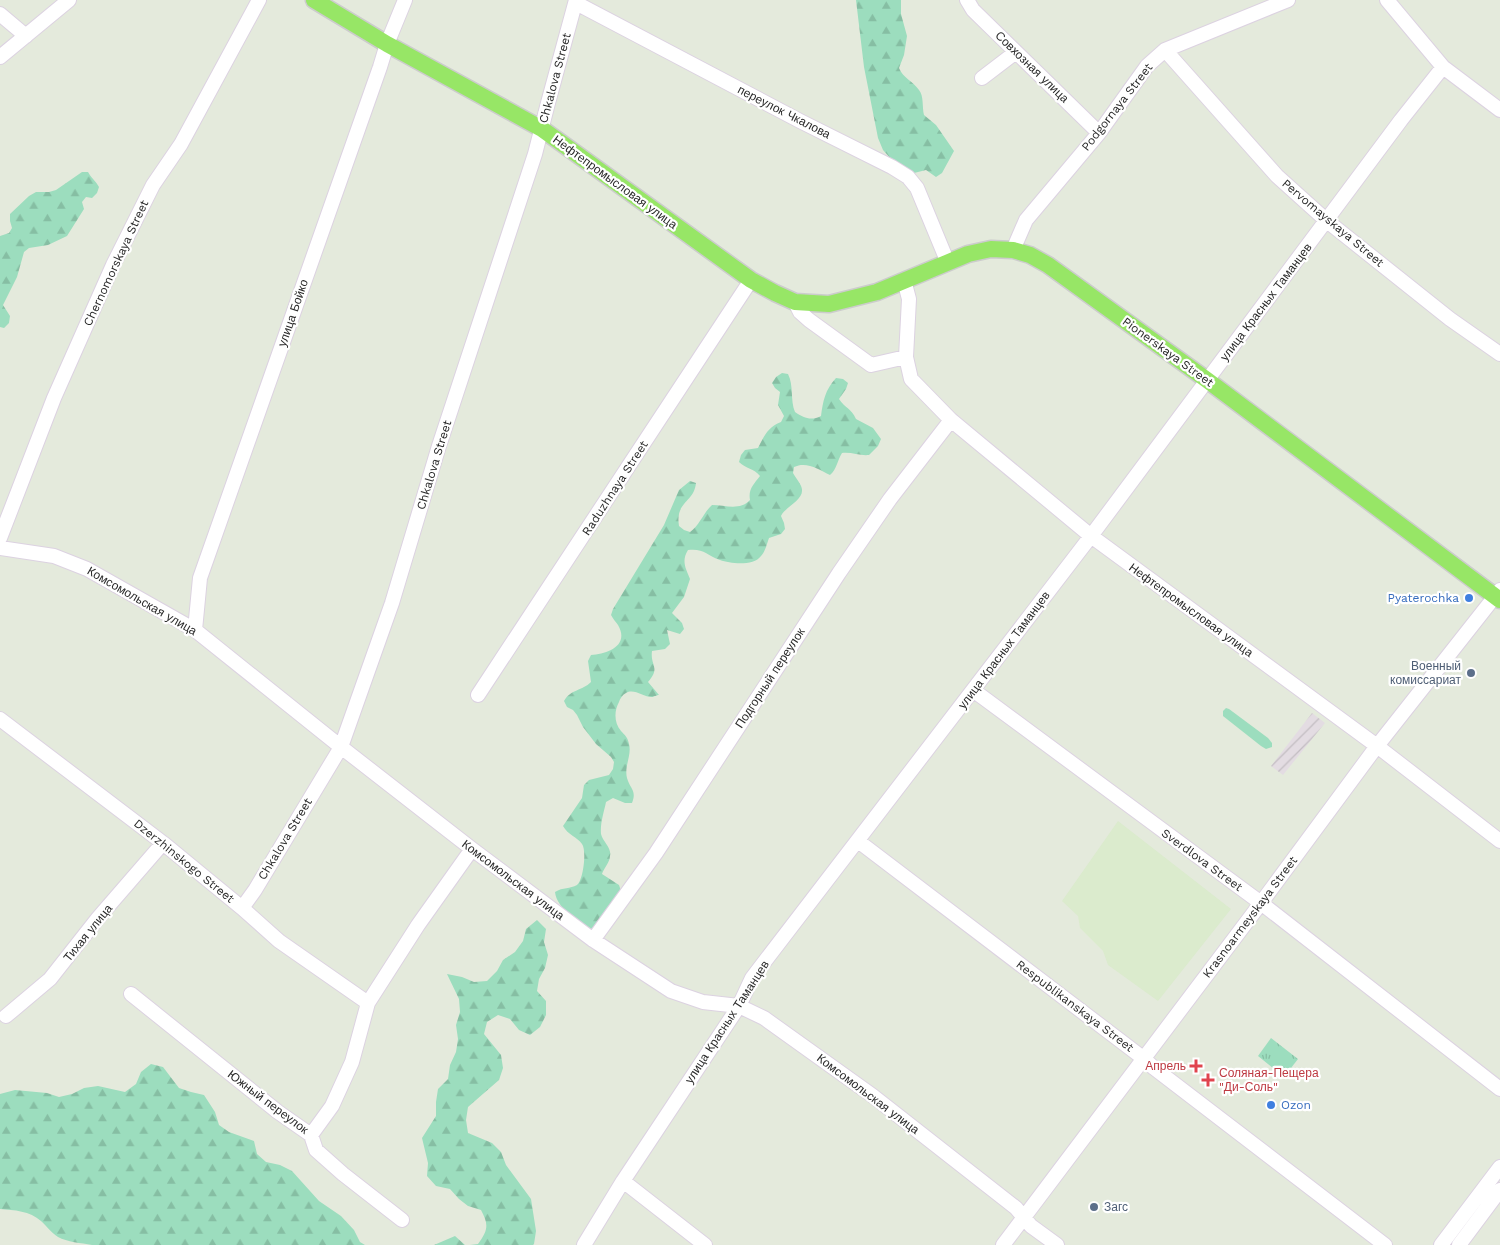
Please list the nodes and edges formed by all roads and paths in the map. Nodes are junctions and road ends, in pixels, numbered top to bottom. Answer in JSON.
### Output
{"nodes":[{"id":1,"x":69,"y":0,"type":"edge"},
{"id":2,"x":259,"y":0,"type":"edge"},
{"id":3,"x":314,"y":0,"type":"edge"},
{"id":4,"x":405,"y":0,"type":"edge"},
{"id":5,"x":967,"y":0,"type":"edge"},
{"id":6,"x":1288,"y":0,"type":"edge"},
{"id":7,"x":1388,"y":0,"type":"edge"},
{"id":8,"x":576,"y":1,"type":"edge"},
{"id":9,"x":0,"y":14,"type":"edge"},
{"id":10,"x":26,"y":36,"type":"junction"},
{"id":11,"x":387,"y":44,"type":"junction"},
{"id":12,"x":1164,"y":50,"type":"junction"},
{"id":13,"x":1016,"y":52,"type":"junction"},
{"id":14,"x":0,"y":57,"type":"edge"},
{"id":15,"x":1444,"y":67,"type":"junction"},
{"id":16,"x":982,"y":78,"type":"dead end"},
{"id":17,"x":1500,"y":110,"type":"edge"},
{"id":18,"x":542,"y":129,"type":"junction"},
{"id":19,"x":1099,"y":132,"type":"junction"},
{"id":20,"x":1327,"y":221,"type":"junction"},
{"id":21,"x":1013,"y":250,"type":"junction"},
{"id":22,"x":948,"y":263,"type":"junction"},
{"id":23,"x":751,"y":280,"type":"junction"},
{"id":24,"x":904,"y":280,"type":"junction"},
{"id":25,"x":795,"y":302,"type":"junction"},
{"id":26,"x":1500,"y":354,"type":"edge"},
{"id":27,"x":906,"y":356,"type":"junction"},
{"id":28,"x":1207,"y":380,"type":"junction"},
{"id":29,"x":951,"y":420,"type":"junction"},
{"id":30,"x":1091,"y":536,"type":"junction"},
{"id":31,"x":0,"y":538,"type":"edge"},
{"id":32,"x":0,"y":548,"type":"edge"},
{"id":33,"x":1498,"y":595,"type":"edge"},
{"id":34,"x":195,"y":630,"type":"junction"},
{"id":35,"x":973,"y":690,"type":"junction"},
{"id":36,"x":478,"y":695,"type":"dead end"},
{"id":37,"x":0,"y":719,"type":"edge"},
{"id":38,"x":1377,"y":746,"type":"junction"},
{"id":39,"x":341,"y":747,"type":"junction"},
{"id":40,"x":1500,"y":841,"type":"edge"},
{"id":41,"x":858,"y":842,"type":"junction"},
{"id":42,"x":163,"y":843,"type":"junction"},
{"id":43,"x":472,"y":849,"type":"junction"},
{"id":44,"x":1262,"y":903,"type":"junction"},
{"id":45,"x":242,"y":908,"type":"junction"},
{"id":46,"x":593,"y":940,"type":"junction"},
{"id":47,"x":130,"y":994,"type":"dead end"},
{"id":48,"x":368,"y":1003,"type":"junction"},
{"id":49,"x":739,"y":1006,"type":"junction"},
{"id":50,"x":6,"y":1016,"type":"dead end"},
{"id":51,"x":1143,"y":1058,"type":"junction"},
{"id":52,"x":1500,"y":1089,"type":"edge"},
{"id":53,"x":311,"y":1135,"type":"junction"},
{"id":54,"x":1500,"y":1167,"type":"edge"},
{"id":55,"x":623,"y":1181,"type":"junction"},
{"id":56,"x":1500,"y":1190,"type":"edge"},
{"id":57,"x":1023,"y":1218,"type":"junction"},
{"id":58,"x":402,"y":1220,"type":"dead end"},
{"id":59,"x":584,"y":1245,"type":"edge"},
{"id":60,"x":705,"y":1245,"type":"edge"},
{"id":61,"x":1003,"y":1245,"type":"edge"},
{"id":62,"x":1057,"y":1245,"type":"edge"},
{"id":63,"x":1385,"y":1245,"type":"edge"},
{"id":64,"x":1441,"y":1245,"type":"edge"},
{"id":65,"x":1459,"y":1245,"type":"edge"}],
"edges":[{"from":1,"to":10,"type":"street"},
{"from":2,"to":31,"type":"street","name":"Chernomorskaya Street"},
{"from":3,"to":11,"type":"main road","name":"Нефтепромысловая улица"},
{"from":4,"to":11,"type":"street","name":"улица Бойко"},
{"from":5,"to":13,"type":"street","name":"Совхозная улица"},
{"from":6,"to":12,"type":"street","name":"Podgornaya Street"},
{"from":7,"to":15,"type":"street"},
{"from":8,"to":18,"type":"street","name":"Chkalova Street"},
{"from":8,"to":22,"type":"street","name":"переулок Чкалова"},
{"from":9,"to":10,"type":"street"},
{"from":10,"to":14,"type":"street"},
{"from":11,"to":18,"type":"main road","name":"Нефтепромысловая улица"},
{"from":11,"to":34,"type":"street","name":"улица Бойко"},
{"from":12,"to":19,"type":"street","name":"Podgornaya Street"},
{"from":12,"to":20,"type":"street","name":"Pervomayskaya Street"},
{"from":13,"to":16,"type":"street"},
{"from":13,"to":19,"type":"street","name":"Совхозная улица"},
{"from":15,"to":17,"type":"street"},
{"from":15,"to":20,"type":"street","name":"улица Красных Таманцев"},
{"from":18,"to":23,"type":"main road","name":"Нефтепромысловая улица"},
{"from":18,"to":39,"type":"street","name":"Chkalova Street"},
{"from":19,"to":21,"type":"street","name":"Podgornaya Street"},
{"from":20,"to":26,"type":"street","name":"Pervomayskaya Street"},
{"from":20,"to":28,"type":"street","name":"улица Красных Таманцев"},
{"from":21,"to":22,"type":"main road","name":"Pionerskaya Street"},
{"from":21,"to":28,"type":"main road","name":"Pionerskaya Street"},
{"from":22,"to":24,"type":"main road","name":"Pionerskaya Street"},
{"from":23,"to":25,"type":"main road","name":"Нефтепромысловая улица"},
{"from":23,"to":36,"type":"street","name":"Raduzhnaya Street"},
{"from":24,"to":25,"type":"main road","name":"Pionerskaya Street"},
{"from":24,"to":27,"type":"street","name":"Нефтепромысловая улица"},
{"from":25,"to":27,"type":"street","name":"Нефтепромысловая улица"},
{"from":27,"to":29,"type":"street","name":"Нефтепромысловая улица"},
{"from":28,"to":30,"type":"street","name":"улица Красных Таманцев"},
{"from":28,"to":33,"type":"main road","name":"Pionerskaya Street"},
{"from":29,"to":30,"type":"street","name":"Нефтепромысловая улица"},
{"from":29,"to":46,"type":"street","name":"Подгорный переулок"},
{"from":30,"to":35,"type":"street","name":"улица Красных Таманцев"},
{"from":30,"to":38,"type":"street","name":"Нефтепромысловая улица"},
{"from":32,"to":34,"type":"street","name":"Комсомольская улица"},
{"from":33,"to":38,"type":"street","name":"Krasnoarmeyskaya Street"},
{"from":34,"to":39,"type":"street","name":"Комсомольская улица"},
{"from":35,"to":41,"type":"street","name":"улица Красных Таманцев"},
{"from":35,"to":44,"type":"street","name":"Sverdlova Street"},
{"from":37,"to":42,"type":"street","name":"Dzerzhinskogo Street"},
{"from":38,"to":40,"type":"street","name":"Нефтепромысловая улица"},
{"from":38,"to":44,"type":"street","name":"Krasnoarmeyskaya Street"},
{"from":39,"to":43,"type":"street","name":"Комсомольская улица"},
{"from":39,"to":45,"type":"street","name":"Chkalova Street"},
{"from":41,"to":49,"type":"street","name":"улица Красных Таманцев"},
{"from":41,"to":51,"type":"street","name":"Respublikanskaya Street"},
{"from":42,"to":45,"type":"street","name":"Dzerzhinskogo Street"},
{"from":42,"to":50,"type":"street","name":"Тихая улица"},
{"from":43,"to":46,"type":"street","name":"Комсомольская улица"},
{"from":43,"to":48,"type":"street","name":"Южный переулок"},
{"from":44,"to":51,"type":"street","name":"Krasnoarmeyskaya Street"},
{"from":44,"to":52,"type":"street","name":"Sverdlova Street"},
{"from":45,"to":48,"type":"street","name":"Dzerzhinskogo Street"},
{"from":46,"to":49,"type":"street","name":"Комсомольская улица"},
{"from":47,"to":53,"type":"street","name":"Южный переулок"},
{"from":48,"to":53,"type":"street","name":"Южный переулок"},
{"from":49,"to":55,"type":"street","name":"улица Красных Таманцев"},
{"from":49,"to":57,"type":"street","name":"Комсомольская улица"},
{"from":51,"to":57,"type":"street","name":"Krasnoarmeyskaya Street"},
{"from":51,"to":63,"type":"street","name":"Respublikanskaya Street"},
{"from":53,"to":58,"type":"street"},
{"from":54,"to":64,"type":"street"},
{"from":55,"to":59,"type":"street","name":"улица Красных Таманцев"},
{"from":55,"to":60,"type":"street"},
{"from":56,"to":65,"type":"street"},
{"from":57,"to":61,"type":"street","name":"Krasnoarmeyskaya Street"},
{"from":57,"to":62,"type":"street","name":"Комсомольская улица"}]}
